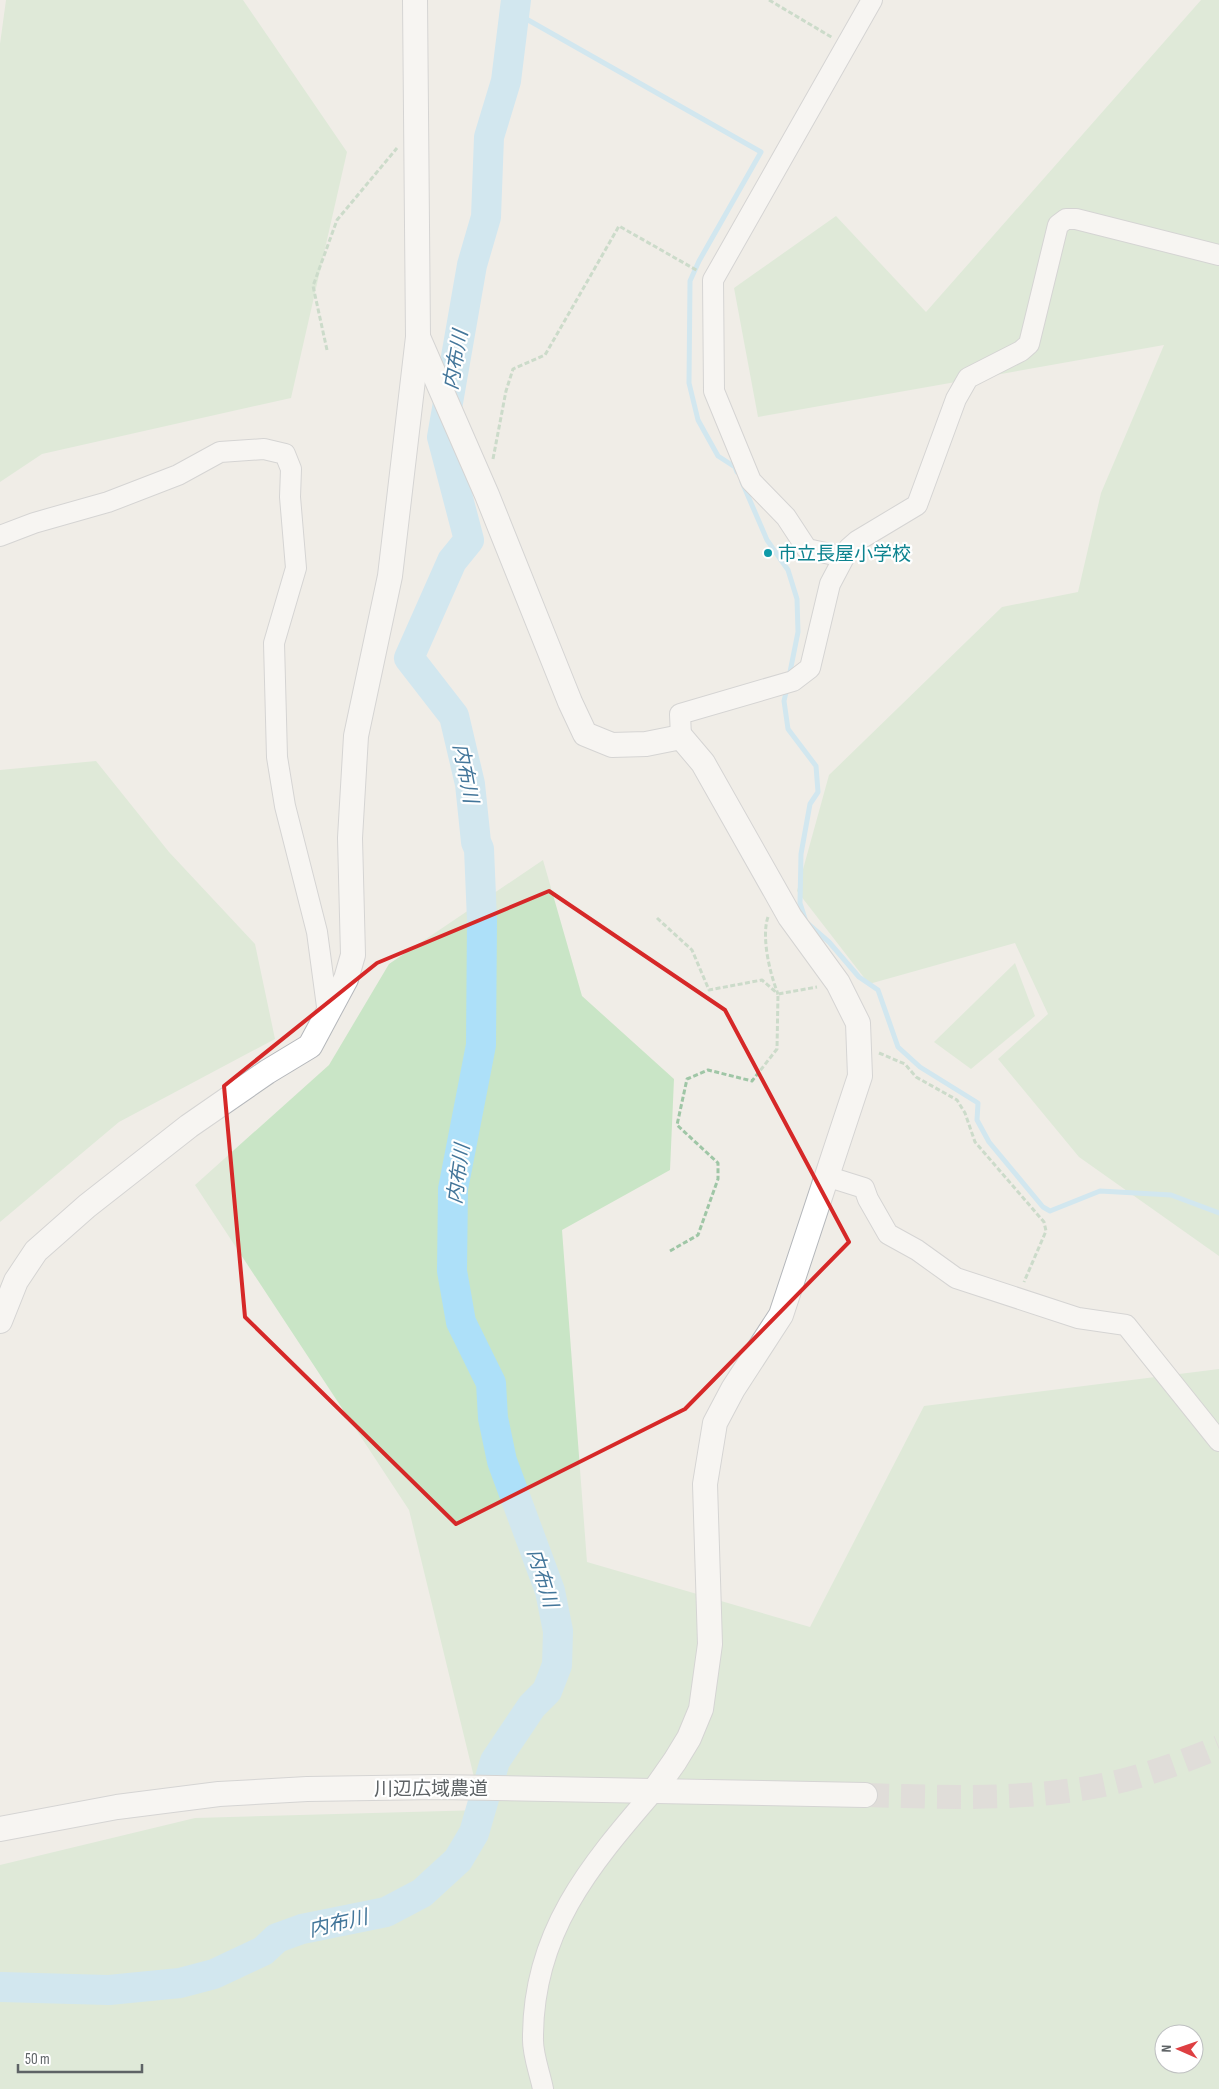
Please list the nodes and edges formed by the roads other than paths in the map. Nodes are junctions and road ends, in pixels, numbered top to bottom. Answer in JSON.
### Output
{"nodes":[{"id":1,"x":415,"y":0,"type":"edge"},
{"id":2,"x":872,"y":0,"type":"edge"},
{"id":3,"x":1219,"y":254,"type":"edge"},
{"id":4,"x":418,"y":337,"type":"junction"},
{"id":5,"x":0,"y":536,"type":"edge"},
{"id":6,"x":844,"y":557,"type":"junction"},
{"id":7,"x":681,"y":737,"type":"junction"},
{"id":8,"x":328,"y":1014,"type":"junction"},
{"id":9,"x":829,"y":1177,"type":"junction"},
{"id":10,"x":0,"y":1321,"type":"edge"},
{"id":11,"x":1219,"y":1441,"type":"edge"},
{"id":12,"x":654,"y":1791,"type":"junction"},
{"id":13,"x":865,"y":1795,"type":"tunnel mouth"},
{"id":14,"x":0,"y":1829,"type":"edge"},
{"id":15,"x":543,"y":2089,"type":"edge"}],
"edges":[{"from":1,"to":4,"type":"street"},
{"from":2,"to":6,"type":"street"},
{"from":3,"to":6,"type":"street"},
{"from":4,"to":7,"type":"street"},
{"from":4,"to":8,"type":"street"},
{"from":5,"to":8,"type":"street"},
{"from":6,"to":7,"type":"street"},
{"from":7,"to":9,"type":"street"},
{"from":8,"to":10,"type":"street"},
{"from":9,"to":11,"type":"street"},
{"from":9,"to":12,"type":"street"},
{"from":12,"to":13,"type":"street","name":"川辺広域農道"},
{"from":12,"to":14,"type":"street","name":"川辺広域農道"},
{"from":12,"to":15,"type":"street"}]}
